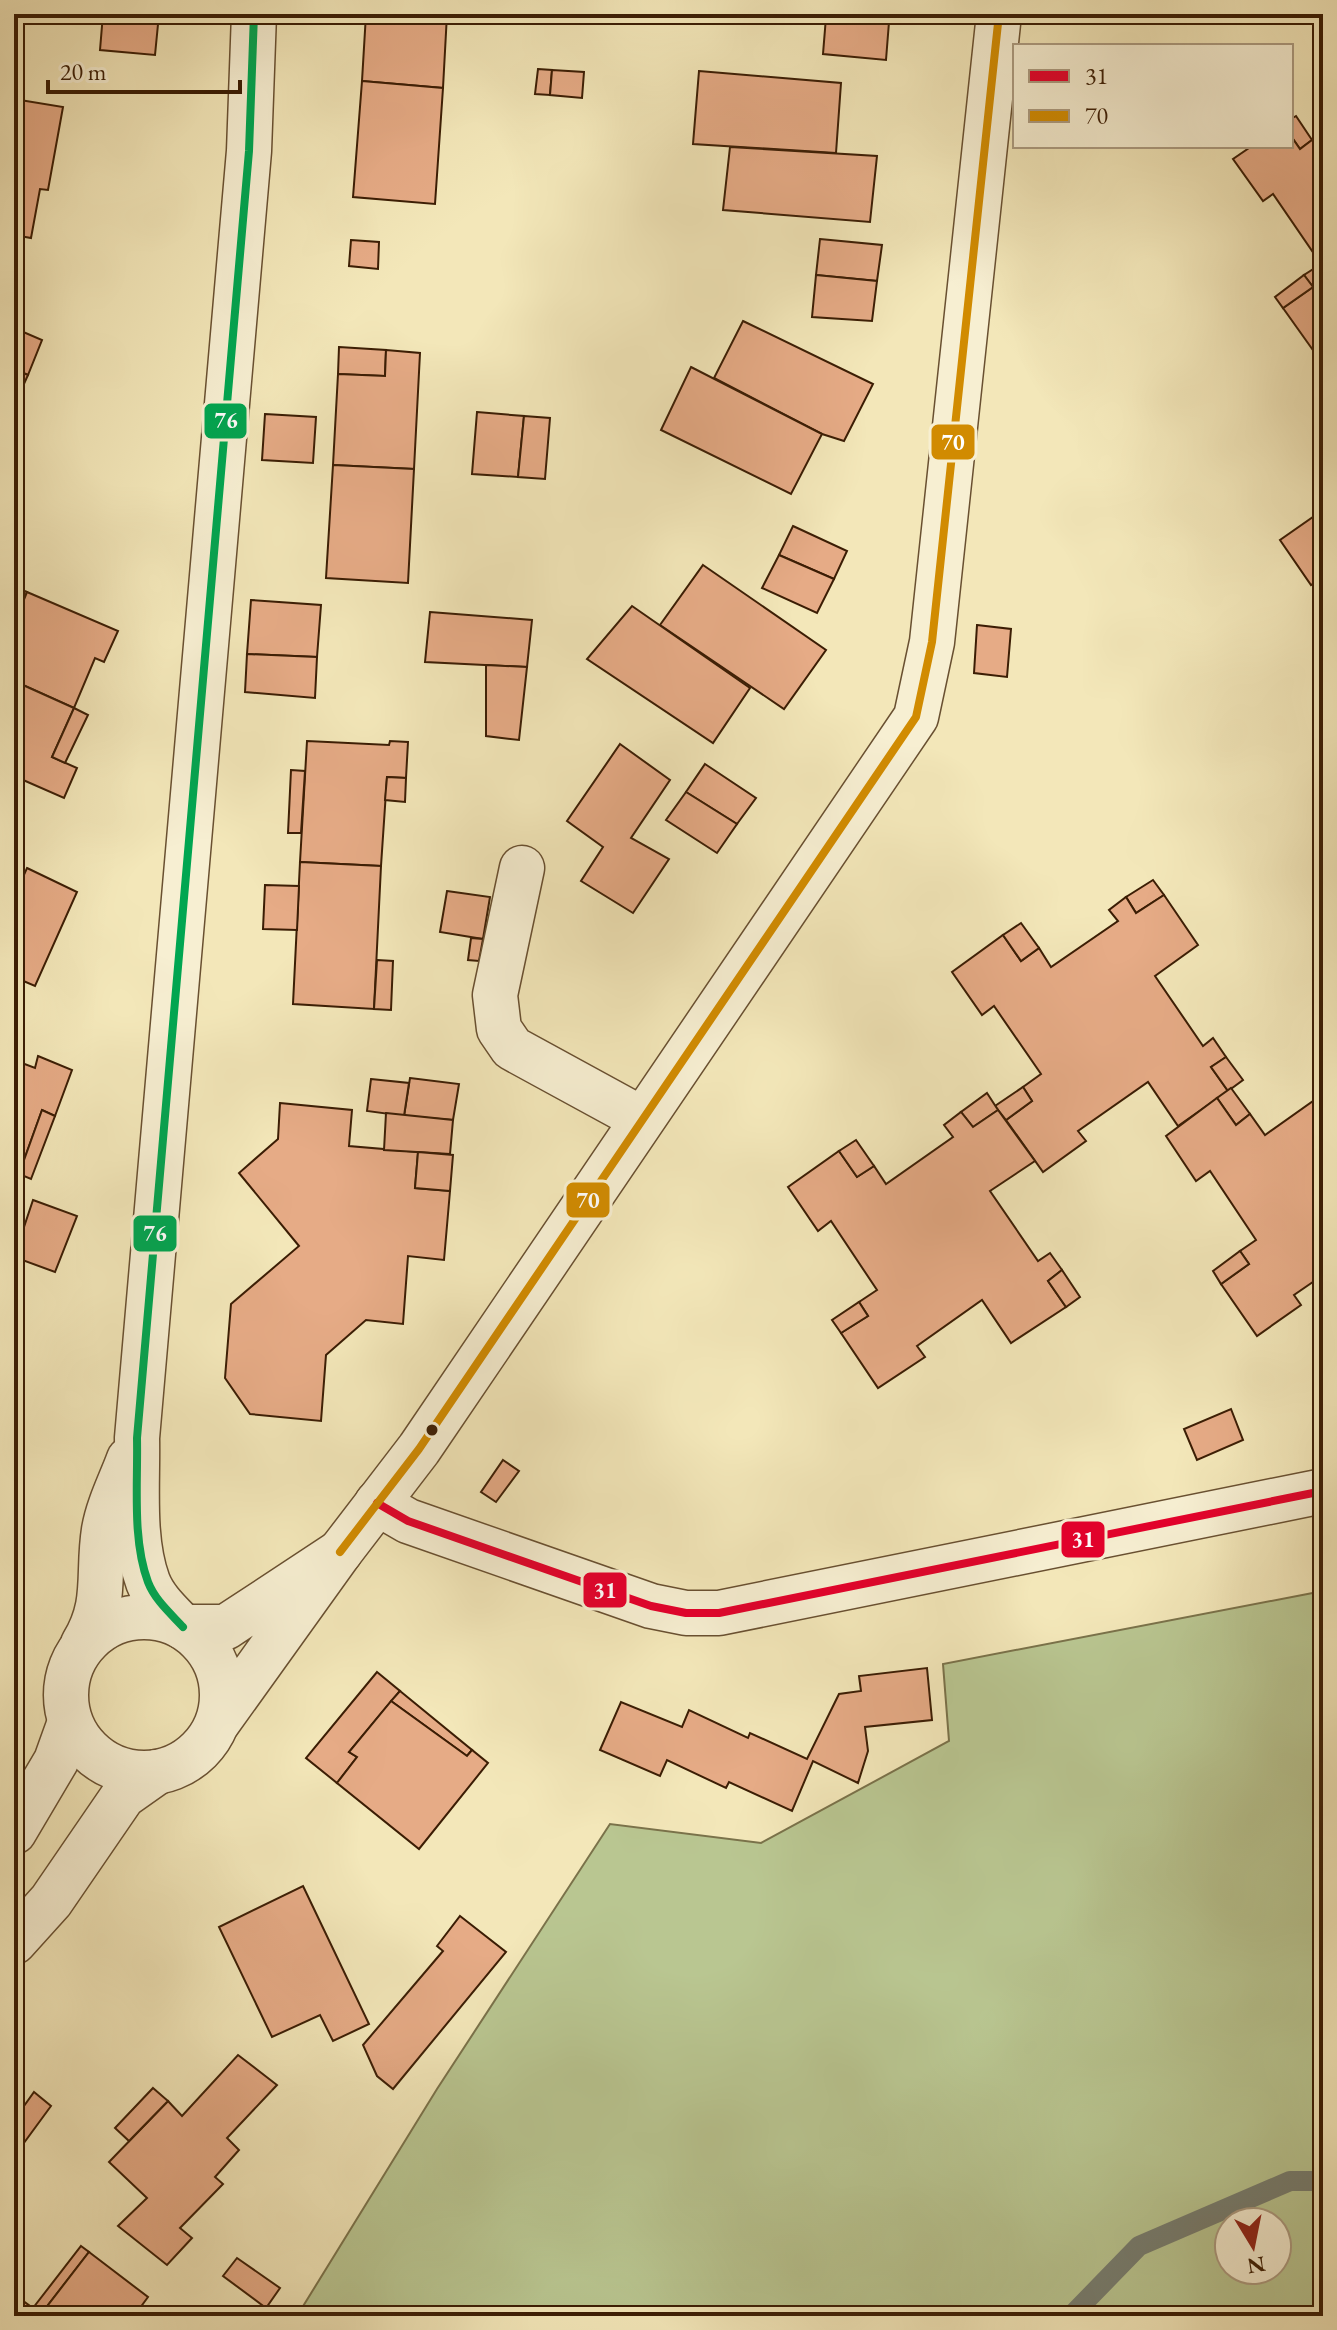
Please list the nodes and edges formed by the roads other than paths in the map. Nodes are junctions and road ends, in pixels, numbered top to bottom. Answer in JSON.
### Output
{"nodes":[{"id":1,"x":254,"y":14,"type":"edge"},
{"id":2,"x":999,"y":14,"type":"edge"},
{"id":3,"x":522,"y":868,"type":"dead end"},
{"id":4,"x":642,"y":1119,"type":"junction"},
{"id":5,"x":137,"y":1438,"type":"junction"},
{"id":6,"x":1323,"y":1491,"type":"edge"},
{"id":7,"x":377,"y":1503,"type":"junction"},
{"id":8,"x":340,"y":1552,"type":"junction"},
{"id":9,"x":183,"y":1627,"type":"junction"},
{"id":10,"x":83,"y":1644,"type":"junction"},
{"id":11,"x":70,"y":1722,"type":"junction"},
{"id":12,"x":218,"y":1722,"type":"junction"},
{"id":13,"x":157,"y":1772,"type":"junction"},
{"id":14,"x":14,"y":1832,"type":"edge"},
{"id":15,"x":14,"y":1942,"type":"edge"}],
"edges":[{"from":1,"to":5,"type":"street"},
{"from":2,"to":4,"type":"street"},
{"from":3,"to":4,"type":"street"},
{"from":4,"to":7,"type":"street"},
{"from":5,"to":9,"type":"street"},
{"from":5,"to":10,"type":"street"},
{"from":6,"to":7,"type":"street"},
{"from":7,"to":8,"type":"street"},
{"from":8,"to":9,"type":"street"},
{"from":8,"to":12,"type":"street"},
{"from":9,"to":10,"type":"street"},
{"from":9,"to":12,"type":"street"},
{"from":10,"to":11,"type":"street"},
{"from":11,"to":13,"type":"street"},
{"from":11,"to":14,"type":"street"},
{"from":12,"to":13,"type":"street"},
{"from":13,"to":15,"type":"street"}]}
